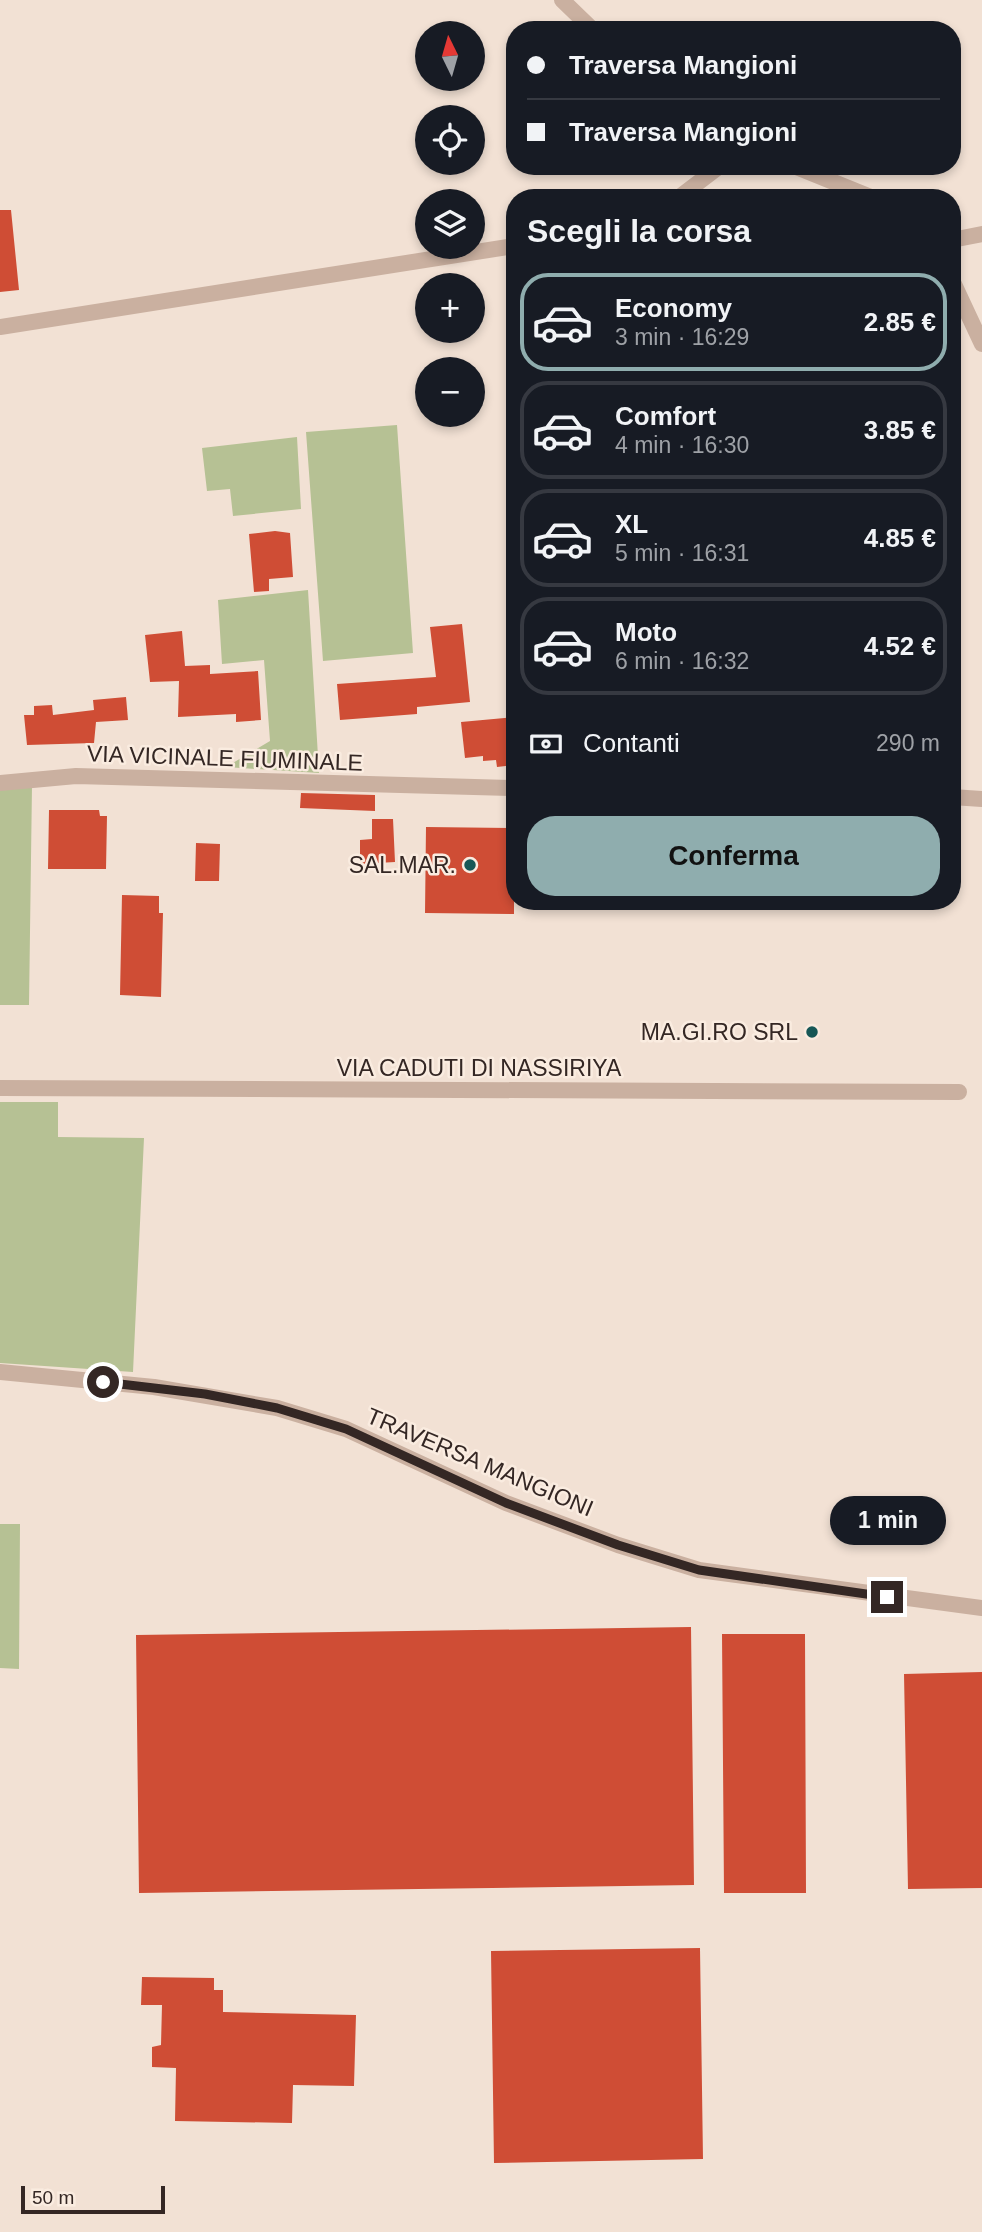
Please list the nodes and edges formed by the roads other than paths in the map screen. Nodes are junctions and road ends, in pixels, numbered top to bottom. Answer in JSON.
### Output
{"nodes":[{"id":1,"x":562,"y":0,"type":"edge"},
{"id":2,"x":584,"y":21,"type":"edge"},
{"id":3,"x":708,"y":175,"type":"edge"},
{"id":4,"x":816,"y":175,"type":"edge"},
{"id":5,"x":690,"y":189,"type":"edge"},
{"id":6,"x":851,"y":189,"type":"edge"},
{"id":7,"x":982,"y":234,"type":"edge"},
{"id":8,"x":961,"y":238,"type":"edge"},
{"id":9,"x":506,"y":247,"type":"edge"},
{"id":10,"x":961,"y":299,"type":"edge"},
{"id":11,"x":0,"y":327,"type":"edge"},
{"id":12,"x":982,"y":344,"type":"edge"},
{"id":13,"x":0,"y":783,"type":"edge"},
{"id":14,"x":506,"y":788,"type":"edge"},
{"id":15,"x":961,"y":798,"type":"edge"},
{"id":16,"x":982,"y":799,"type":"edge"},
{"id":17,"x":0,"y":1088,"type":"edge"},
{"id":18,"x":959,"y":1092,"type":"dead end"},
{"id":19,"x":0,"y":1372,"type":"edge"},
{"id":20,"x":982,"y":1608,"type":"edge"}],
"edges":[{"from":1,"to":2,"type":"street"},
{"from":3,"to":5,"type":"street"},
{"from":4,"to":6,"type":"street"},
{"from":7,"to":8,"type":"street"},
{"from":9,"to":11,"type":"street"},
{"from":10,"to":12,"type":"street"},
{"from":13,"to":14,"type":"street","name":"VIA VICINALE FIUMINALE"},
{"from":15,"to":16,"type":"street"},
{"from":17,"to":18,"type":"street","name":"VIA CADUTI DI NASSIRIYA"},
{"from":19,"to":20,"type":"street","name":"TRAVERSA MANGIONI"}]}
